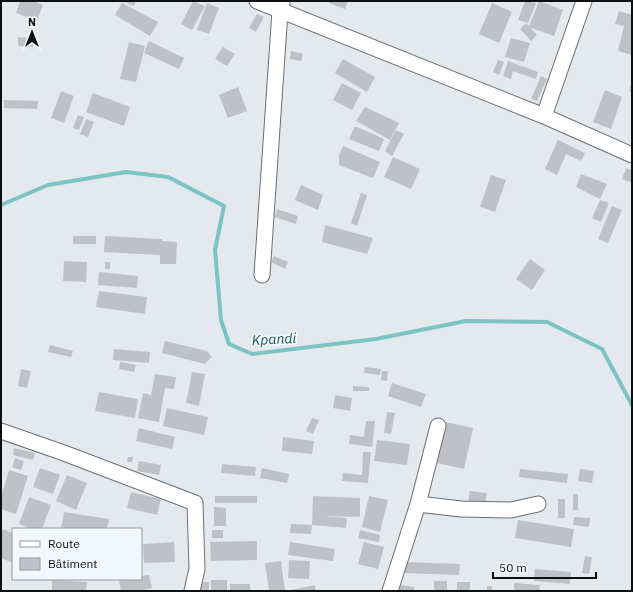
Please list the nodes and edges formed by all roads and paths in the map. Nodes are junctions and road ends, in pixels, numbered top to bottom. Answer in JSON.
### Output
{"nodes":[{"id":1,"x":257,"y":1,"type":"edge"},
{"id":2,"x":584,"y":1,"type":"edge"},
{"id":3,"x":281,"y":6,"type":"edge"},
{"id":4,"x":544,"y":116,"type":"junction"},
{"id":5,"x":632,"y":155,"type":"edge"},
{"id":6,"x":262,"y":275,"type":"dead end"},
{"id":7,"x":438,"y":426,"type":"dead end"},
{"id":8,"x":1,"y":431,"type":"edge"},
{"id":9,"x":418,"y":504,"type":"junction"},
{"id":10,"x":538,"y":504,"type":"dead end"},
{"id":11,"x":192,"y":591,"type":"edge"},
{"id":12,"x":390,"y":591,"type":"edge"}],
"edges":[{"from":1,"to":3,"type":"street"},
{"from":2,"to":4,"type":"street"},
{"from":3,"to":4,"type":"street"},
{"from":3,"to":6,"type":"street"},
{"from":4,"to":5,"type":"street"},
{"from":7,"to":9,"type":"street"},
{"from":8,"to":11,"type":"street"},
{"from":9,"to":10,"type":"street"},
{"from":9,"to":12,"type":"street"}]}
